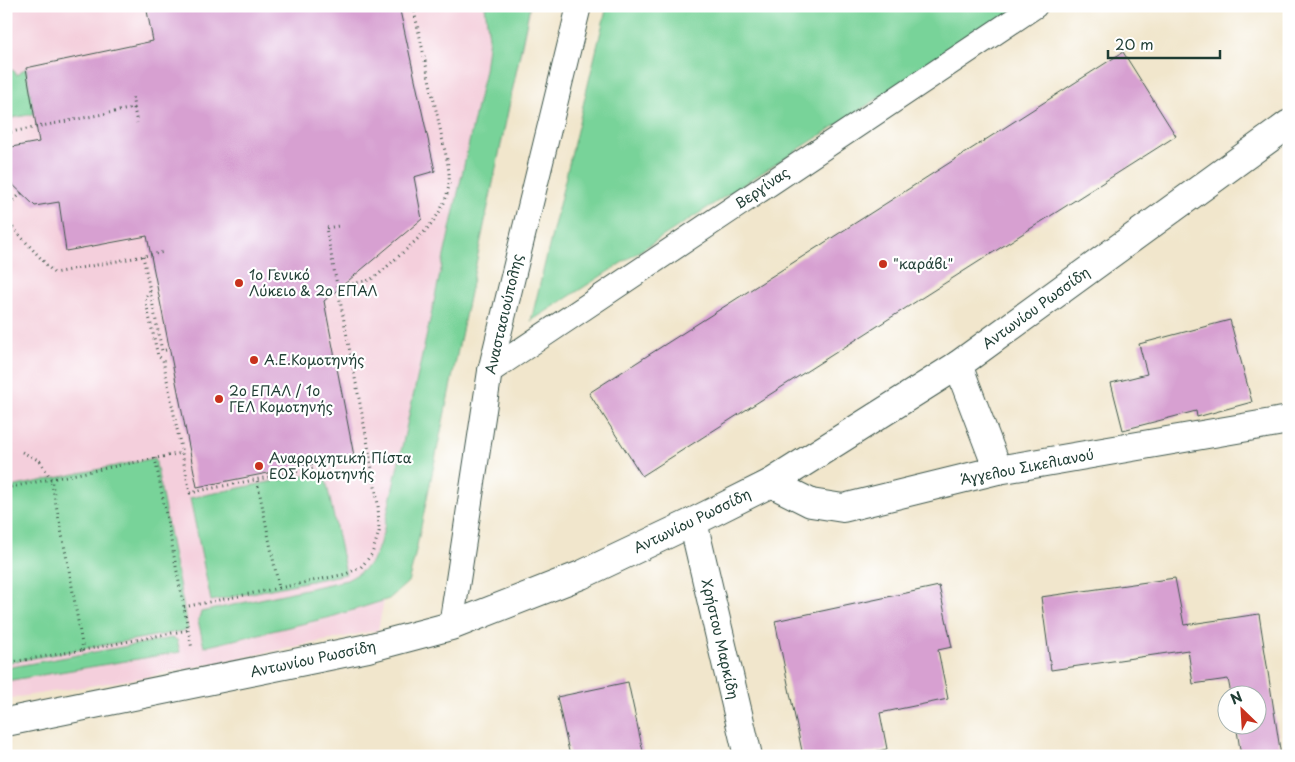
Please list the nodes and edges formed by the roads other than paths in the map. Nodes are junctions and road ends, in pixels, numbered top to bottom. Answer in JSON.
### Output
{"nodes":[{"id":1,"x":579,"y":6,"type":"edge"},
{"id":2,"x":1035,"y":6,"type":"edge"},
{"id":3,"x":1289,"y":124,"type":"edge"},
{"id":4,"x":958,"y":365,"type":"junction"},
{"id":5,"x":490,"y":371,"type":"junction"},
{"id":6,"x":1289,"y":420,"type":"edge"},
{"id":7,"x":998,"y":470,"type":"junction"},
{"id":8,"x":771,"y":483,"type":"junction"},
{"id":9,"x":693,"y":522,"type":"junction"},
{"id":10,"x":451,"y":626,"type":"junction"},
{"id":11,"x":6,"y":722,"type":"edge"},
{"id":12,"x":748,"y":756,"type":"edge"}],
"edges":[{"from":1,"to":5,"type":"street","name":"Αναστασιούπολης"},
{"from":2,"to":5,"type":"street","name":"Βεργίνας"},
{"from":3,"to":4,"type":"street","name":"Αντωνίου Ρωσσίδη"},
{"from":4,"to":7,"type":"street"},
{"from":4,"to":8,"type":"street","name":"Αντωνίου Ρωσσίδη"},
{"from":5,"to":10,"type":"street","name":"Αναστασιούπολης"},
{"from":6,"to":7,"type":"street","name":"Άγγελου Σικελιανού"},
{"from":7,"to":8,"type":"street","name":"Άγγελου Σικελιανού"},
{"from":8,"to":9,"type":"street","name":"Αντωνίου Ρωσσίδη"},
{"from":9,"to":10,"type":"street","name":"Αντωνίου Ρωσσίδη"},
{"from":9,"to":12,"type":"street","name":"Χρήστου Μαρκίδη"},
{"from":10,"to":11,"type":"street","name":"Αντωνίου Ρωσσίδη"}]}
